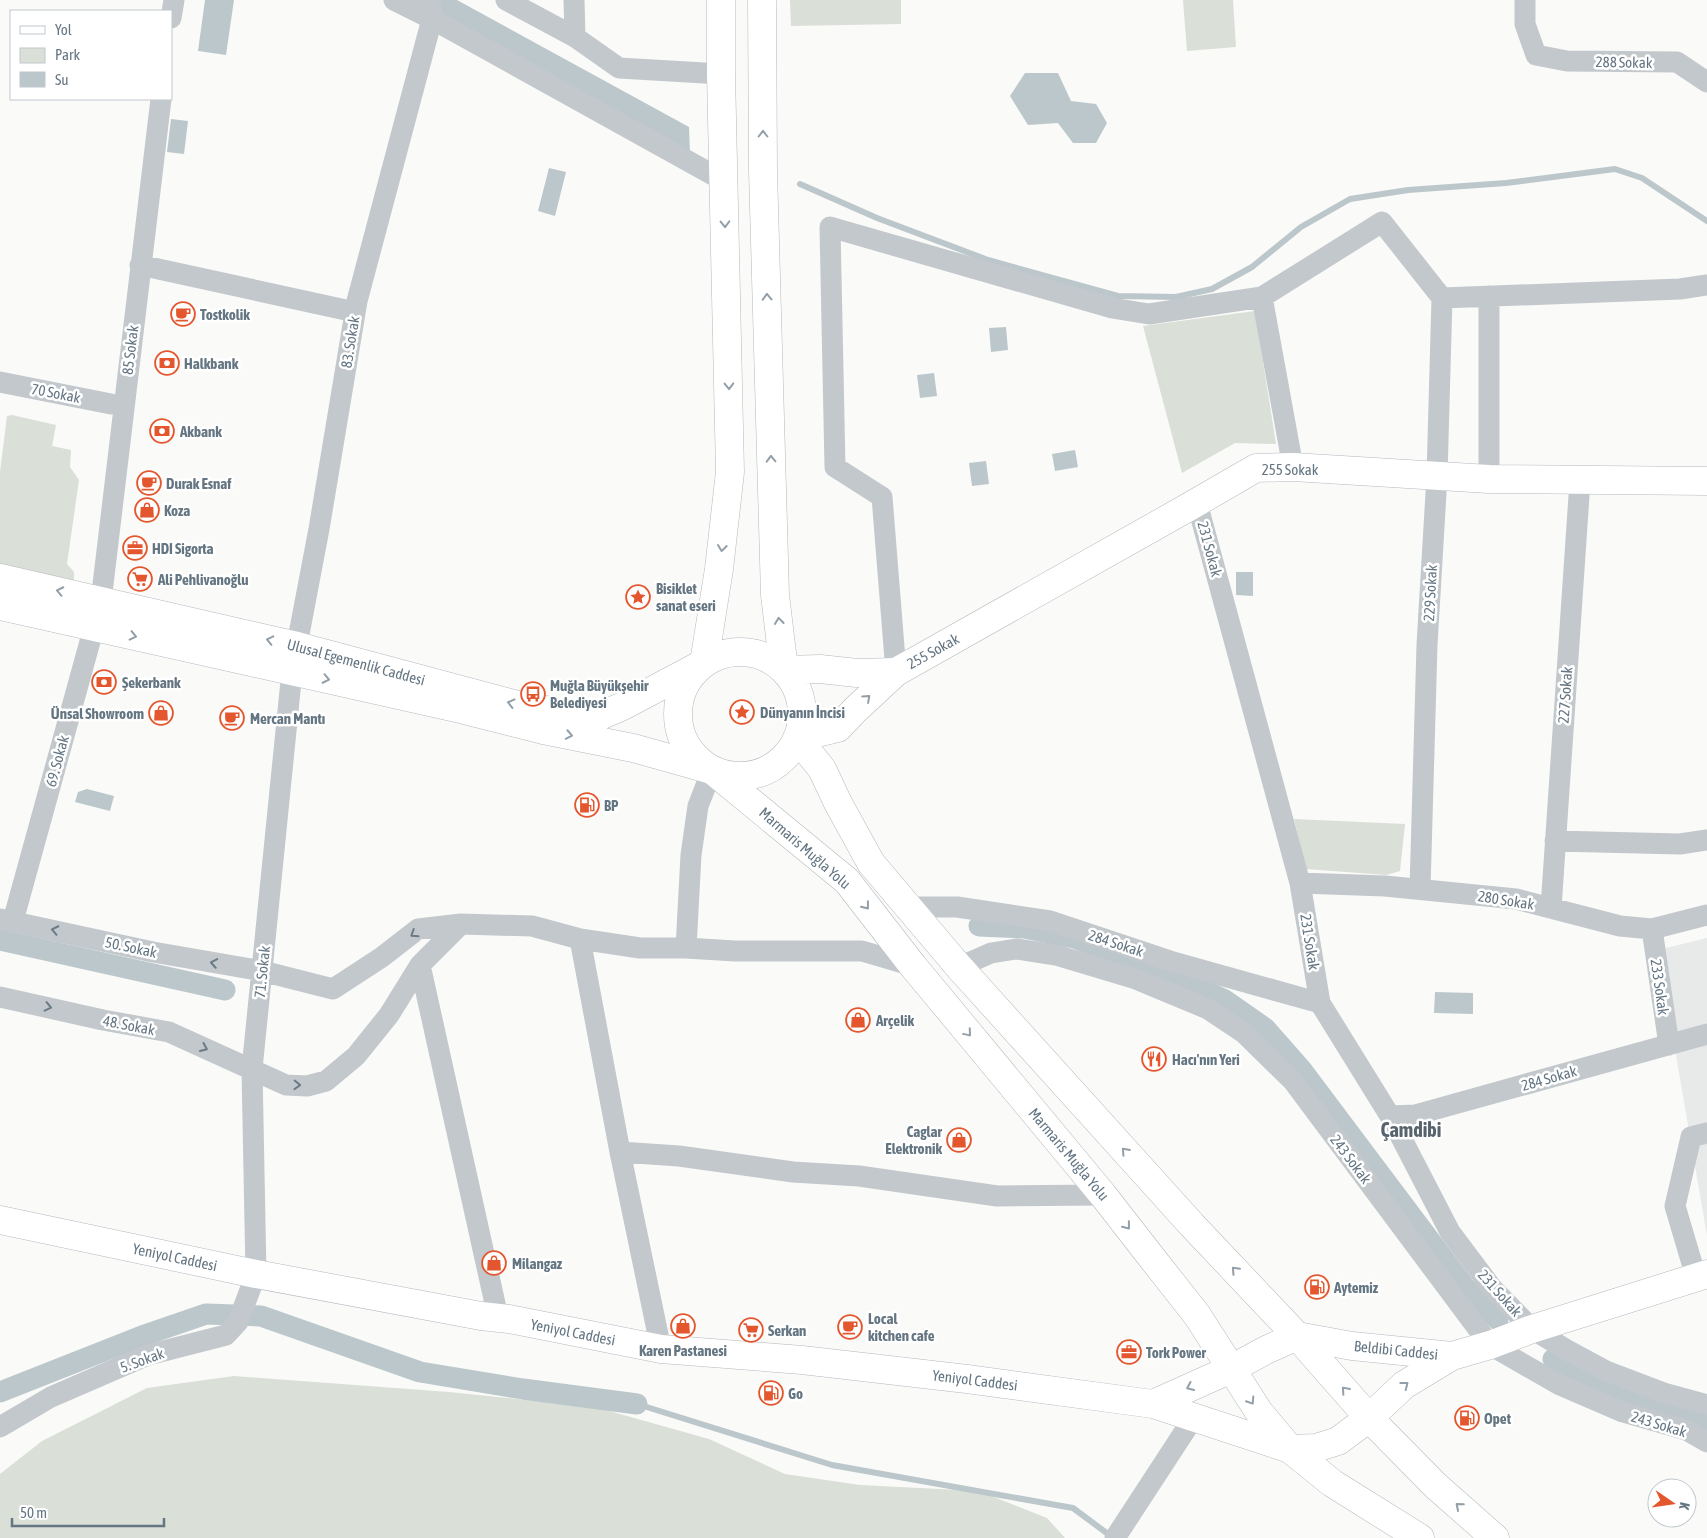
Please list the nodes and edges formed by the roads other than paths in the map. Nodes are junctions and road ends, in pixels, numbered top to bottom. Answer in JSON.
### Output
{"nodes":[{"id":1,"x":394,"y":0,"type":"edge"},
{"id":2,"x":506,"y":0,"type":"edge"},
{"id":3,"x":574,"y":0,"type":"edge"},
{"id":4,"x":721,"y":0,"type":"edge"},
{"id":5,"x":762,"y":0,"type":"edge"},
{"id":6,"x":1525,"y":0,"type":"edge"},
{"id":7,"x":432,"y":11,"type":"edge"},
{"id":8,"x":575,"y":37,"type":"junction"},
{"id":9,"x":720,"y":74,"type":"junction"},
{"id":10,"x":1707,"y":82,"type":"edge"},
{"id":11,"x":148,"y":100,"type":"edge"},
{"id":12,"x":161,"y":100,"type":"edge"},
{"id":13,"x":724,"y":181,"type":"junction"},
{"id":14,"x":140,"y":265,"type":"junction"},
{"id":15,"x":1707,"y":285,"type":"edge"},
{"id":16,"x":1490,"y":296,"type":"junction"},
{"id":17,"x":1262,"y":297,"type":"junction"},
{"id":18,"x":1442,"y":298,"type":"junction"},
{"id":19,"x":355,"y":312,"type":"junction"},
{"id":20,"x":0,"y":382,"type":"edge"},
{"id":21,"x":111,"y":404,"type":"junction"},
{"id":22,"x":1293,"y":466,"type":"junction"},
{"id":23,"x":1437,"y":476,"type":"junction"},
{"id":24,"x":1489,"y":479,"type":"junction"},
{"id":25,"x":1580,"y":481,"type":"junction"},
{"id":26,"x":1706,"y":485,"type":"edge"},
{"id":27,"x":1198,"y":503,"type":"junction"},
{"id":28,"x":0,"y":578,"type":"edge"},
{"id":29,"x":95,"y":599,"type":"junction"},
{"id":30,"x":0,"y":606,"type":"edge"},
{"id":31,"x":94,"y":627,"type":"junction"},
{"id":32,"x":295,"y":658,"type":"junction"},
{"id":33,"x":704,"y":663,"type":"junction"},
{"id":34,"x":784,"y":670,"type":"junction"},
{"id":35,"x":896,"y":672,"type":"junction"},
{"id":36,"x":797,"y":738,"type":"junction"},
{"id":37,"x":712,"y":770,"type":"junction"},
{"id":38,"x":1707,"y":840,"type":"edge"},
{"id":39,"x":1555,"y":841,"type":"junction"},
{"id":40,"x":1300,"y":883,"type":"junction"},
{"id":41,"x":1420,"y":889,"type":"junction"},
{"id":42,"x":908,"y":907,"type":"junction"},
{"id":43,"x":1551,"y":908,"type":"junction"},
{"id":44,"x":1707,"y":915,"type":"edge"},
{"id":45,"x":7,"y":920,"type":"edge"},
{"id":46,"x":460,"y":924,"type":"junction"},
{"id":47,"x":1652,"y":929,"type":"junction"},
{"id":48,"x":580,"y":939,"type":"junction"},
{"id":49,"x":686,"y":948,"type":"junction"},
{"id":50,"x":420,"y":965,"type":"junction"},
{"id":51,"x":913,"y":966,"type":"junction"},
{"id":52,"x":959,"y":967,"type":"junction"},
{"id":53,"x":262,"y":971,"type":"junction"},
{"id":54,"x":0,"y":997,"type":"edge"},
{"id":55,"x":1320,"y":1003,"type":"junction"},
{"id":56,"x":1707,"y":1034,"type":"edge"},
{"id":57,"x":1669,"y":1045,"type":"junction"},
{"id":58,"x":252,"y":1069,"type":"junction"},
{"id":59,"x":1390,"y":1116,"type":"junction"},
{"id":60,"x":1699,"y":1135,"type":"edge"},
{"id":61,"x":620,"y":1152,"type":"junction"},
{"id":62,"x":1103,"y":1195,"type":"junction"},
{"id":63,"x":0,"y":1220,"type":"edge"},
{"id":64,"x":1702,"y":1276,"type":"edge"},
{"id":65,"x":251,"y":1286,"type":"junction"},
{"id":66,"x":498,"y":1317,"type":"junction"},
{"id":67,"x":1532,"y":1329,"type":"junction"},
{"id":68,"x":1297,"y":1336,"type":"junction"},
{"id":69,"x":1490,"y":1345,"type":"junction"},
{"id":70,"x":661,"y":1349,"type":"junction"},
{"id":71,"x":1452,"y":1356,"type":"junction"},
{"id":72,"x":1231,"y":1369,"type":"junction"},
{"id":73,"x":1152,"y":1404,"type":"junction"},
{"id":74,"x":1707,"y":1405,"type":"edge"},
{"id":75,"x":1194,"y":1417,"type":"junction"},
{"id":76,"x":1369,"y":1418,"type":"junction"},
{"id":77,"x":0,"y":1427,"type":"edge"},
{"id":78,"x":1707,"y":1442,"type":"edge"},
{"id":79,"x":1290,"y":1449,"type":"junction"},
{"id":80,"x":1117,"y":1534,"type":"edge"},
{"id":81,"x":1420,"y":1538,"type":"edge"},
{"id":82,"x":1495,"y":1538,"type":"edge"}],
"edges":[{"from":1,"to":7,"type":"street"},
{"from":2,"to":8,"type":"street"},
{"from":3,"to":8,"type":"street"},
{"from":4,"to":9,"type":"main road"},
{"from":34,"to":5,"type":"main road","one_way":true},
{"from":6,"to":10,"type":"street","name":"288 Sokak"},
{"from":7,"to":13,"type":"street"},
{"from":7,"to":19,"type":"street","name":"83. Sokak"},
{"from":8,"to":9,"type":"street"},
{"from":9,"to":13,"type":"main road"},
{"from":11,"to":21,"type":"street","name":"85 Sokak"},
{"from":12,"to":14,"type":"street","name":"85 Sokak"},
{"from":13,"to":33,"type":"main road","one_way":true},
{"from":14,"to":19,"type":"street"},
{"from":14,"to":29,"type":"street","name":"85 Sokak"},
{"from":15,"to":16,"type":"street"},
{"from":16,"to":18,"type":"street"},
{"from":16,"to":24,"type":"street"},
{"from":17,"to":18,"type":"street"},
{"from":17,"to":22,"type":"street"},
{"from":17,"to":35,"type":"street"},
{"from":18,"to":23,"type":"street","name":"229 Sokak"},
{"from":19,"to":32,"type":"street","name":"83. Sokak"},
{"from":20,"to":21,"type":"street","name":"70 Sokak"},
{"from":21,"to":29,"type":"street","name":"85 Sokak"},
{"from":22,"to":23,"type":"main road","name":"255 Sokak"},
{"from":22,"to":27,"type":"main road","name":"255 Sokak"},
{"from":23,"to":24,"type":"main road","name":"255 Sokak"},
{"from":23,"to":41,"type":"street","name":"229 Sokak"},
{"from":24,"to":25,"type":"main road","name":"255 Sokak"},
{"from":25,"to":26,"type":"main road","name":"255 Sokak"},
{"from":25,"to":39,"type":"street","name":"227 Sokak"},
{"from":27,"to":35,"type":"main road","name":"255 Sokak"},
{"from":27,"to":40,"type":"street","name":"231 Sokak"},
{"from":29,"to":28,"type":"main road","name":"Ulusal Egemenlik Caddesi","one_way":true},
{"from":29,"to":31,"type":"street","name":"69. Sokak"},
{"from":32,"to":29,"type":"main road","name":"Ulusal Egemenlik Caddesi","one_way":true},
{"from":30,"to":31,"type":"main road","name":"Ulusal Egemenlik Caddesi"},
{"from":31,"to":32,"type":"main road","name":"Ulusal Egemenlik Caddesi","one_way":true},
{"from":31,"to":45,"type":"street","name":"69. Sokak"},
{"from":33,"to":32,"type":"main road","name":"Ulusal Egemenlik Caddesi","one_way":true},
{"from":32,"to":37,"type":"main road","name":"Ulusal Egemenlik Caddesi","one_way":true},
{"from":32,"to":53,"type":"street","name":"71. Sokak"},
{"from":33,"to":34,"type":"main road"},
{"from":33,"to":37,"type":"main road"},
{"from":34,"to":35,"type":"main road"},
{"from":34,"to":36,"type":"main road"},
{"from":36,"to":35,"type":"main road","one_way":true},
{"from":36,"to":37,"type":"main road"},
{"from":36,"to":42,"type":"main road"},
{"from":37,"to":49,"type":"street"},
{"from":37,"to":51,"type":"main road","name":"Marmaris Muğla Yolu","one_way":true},
{"from":38,"to":39,"type":"street"},
{"from":39,"to":43,"type":"street","name":"227 Sokak"},
{"from":40,"to":41,"type":"street","name":"280 Sokak"},
{"from":40,"to":55,"type":"street","name":"231 Sokak"},
{"from":41,"to":43,"type":"street","name":"280 Sokak"},
{"from":42,"to":52,"type":"main road"},
{"from":42,"to":55,"type":"street","name":"284 Sokak"},
{"from":43,"to":47,"type":"street","name":"280 Sokak"},
{"from":44,"to":47,"type":"street","name":"280 Sokak"},
{"from":53,"to":45,"type":"street","name":"50. Sokak","one_way":true},
{"from":46,"to":48,"type":"street","name":"50. Sokak"},
{"from":46,"to":50,"type":"street","name":"48. Sokak"},
{"from":46,"to":53,"type":"street","name":"50. Sokak","one_way":true},
{"from":47,"to":57,"type":"street","name":"233 Sokak"},
{"from":48,"to":49,"type":"street","name":"50. Sokak"},
{"from":48,"to":61,"type":"street"},
{"from":49,"to":51,"type":"street","name":"50. Sokak"},
{"from":58,"to":50,"type":"street","name":"48. Sokak","one_way":true},
{"from":50,"to":66,"type":"street"},
{"from":51,"to":62,"type":"main road","name":"Marmaris Muğla Yolu","one_way":true},
{"from":68,"to":52,"type":"main road","one_way":true},
{"from":52,"to":69,"type":"street","name":"243 Sokak"},
{"from":53,"to":58,"type":"street","name":"71. Sokak"},
{"from":54,"to":58,"type":"street","name":"48. Sokak","one_way":true},
{"from":55,"to":59,"type":"street","name":"231 Sokak"},
{"from":56,"to":57,"type":"street","name":"284 Sokak"},
{"from":57,"to":59,"type":"street","name":"284 Sokak"},
{"from":58,"to":65,"type":"street","name":"71. Sokak"},
{"from":59,"to":67,"type":"street","name":"231 Sokak"},
{"from":60,"to":64,"type":"street"},
{"from":61,"to":62,"type":"street"},
{"from":61,"to":70,"type":"street"},
{"from":62,"to":72,"type":"main road","name":"Marmaris Muğla Yolu","one_way":true},
{"from":63,"to":65,"type":"main road","name":"Yeniyol Caddesi"},
{"from":64,"to":67,"type":"main road"},
{"from":65,"to":66,"type":"main road","name":"Yeniyol Caddesi"},
{"from":65,"to":77,"type":"street","name":"5. Sokak"},
{"from":66,"to":70,"type":"main road","name":"Yeniyol Caddesi"},
{"from":67,"to":69,"type":"main road"},
{"from":67,"to":74,"type":"street","name":"231 Sokak"},
{"from":68,"to":71,"type":"main road","name":"Beldibi Caddesi"},
{"from":68,"to":72,"type":"main road"},
{"from":76,"to":68,"type":"main road","one_way":true},
{"from":69,"to":71,"type":"main road"},
{"from":69,"to":78,"type":"street","name":"243 Sokak"},
{"from":70,"to":73,"type":"main road","name":"Yeniyol Caddesi"},
{"from":76,"to":71,"type":"main road","name":"Beldibi Caddesi","one_way":true},
{"from":72,"to":73,"type":"main road","one_way":true},
{"from":72,"to":79,"type":"main road","name":"Marmaris Muğla Yolu","one_way":true},
{"from":73,"to":75,"type":"main road","name":"Yeniyol Caddesi"},
{"from":75,"to":79,"type":"main road","name":"Yeniyol Caddesi"},
{"from":75,"to":80,"type":"street"},
{"from":76,"to":79,"type":"main road","name":"Yeniyol Caddesi"},
{"from":82,"to":76,"type":"main road","one_way":true},
{"from":79,"to":81,"type":"main road","name":"Marmaris Muğla Yolu"}]}
